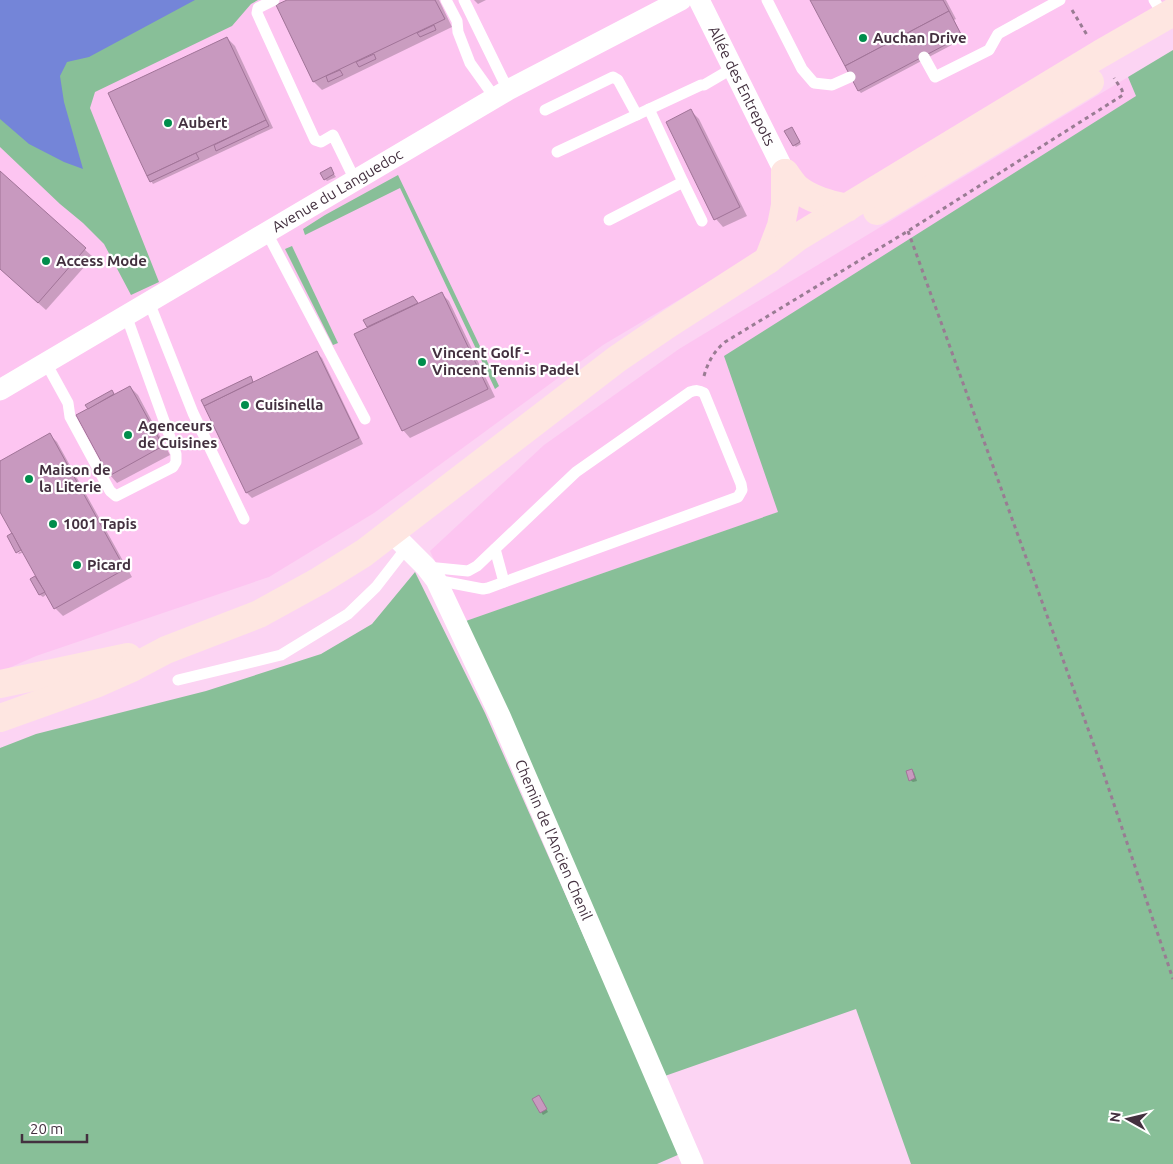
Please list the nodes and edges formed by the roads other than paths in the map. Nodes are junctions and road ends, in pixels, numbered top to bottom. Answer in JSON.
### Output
{"nodes":[{"id":1,"x":274,"y":0,"type":"edge"},
{"id":2,"x":446,"y":0,"type":"edge"},
{"id":3,"x":464,"y":0,"type":"edge"},
{"id":4,"x":681,"y":0,"type":"edge"},
{"id":5,"x":700,"y":0,"type":"edge"},
{"id":6,"x":767,"y":0,"type":"edge"},
{"id":7,"x":1060,"y":0,"type":"edge"},
{"id":8,"x":1167,"y":16,"type":"edge"},
{"id":9,"x":924,"y":56,"type":"dead end"},
{"id":10,"x":733,"y":68,"type":"junction"},
{"id":11,"x":850,"y":77,"type":"dead end"},
{"id":12,"x":502,"y":94,"type":"junction"},
{"id":13,"x":650,"y":109,"type":"junction"},
{"id":14,"x":545,"y":110,"type":"dead end"},
{"id":15,"x":638,"y":115,"type":"junction"},
{"id":16,"x":557,"y":152,"type":"dead end"},
{"id":17,"x":356,"y":180,"type":"junction"},
{"id":18,"x":791,"y":181,"type":"junction"},
{"id":19,"x":683,"y":182,"type":"junction"},
{"id":20,"x":847,"y":208,"type":"junction"},
{"id":21,"x":609,"y":220,"type":"dead end"},
{"id":22,"x":702,"y":221,"type":"dead end"},
{"id":23,"x":267,"y":233,"type":"junction"},
{"id":24,"x":784,"y":249,"type":"junction"},
{"id":25,"x":149,"y":302,"type":"junction"},
{"id":26,"x":126,"y":315,"type":"junction"},
{"id":27,"x":46,"y":363,"type":"junction"},
{"id":28,"x":0,"y":390,"type":"edge"},
{"id":29,"x":365,"y":419,"type":"dead end"},
{"id":30,"x":244,"y":519,"type":"dead end"},
{"id":31,"x":399,"y":540,"type":"junction"},
{"id":32,"x":495,"y":549,"type":"junction"},
{"id":33,"x":431,"y":573,"type":"junction"},
{"id":34,"x":504,"y":582,"type":"junction"},
{"id":35,"x":166,"y":650,"type":"junction"},
{"id":36,"x":178,"y":680,"type":"dead end"},
{"id":37,"x":0,"y":684,"type":"edge"},
{"id":38,"x":0,"y":718,"type":"edge"},
{"id":39,"x":693,"y":1164,"type":"edge"}],
"edges":[{"from":1,"to":17,"type":"lane"},
{"from":2,"to":12,"type":"lane"},
{"from":3,"to":12,"type":"lane"},
{"from":4,"to":12,"type":"street","name":"Avenue du Languedoc"},
{"from":5,"to":10,"type":"street","name":"Allée des Entrepots"},
{"from":6,"to":11,"type":"lane"},
{"from":7,"to":9,"type":"lane"},
{"from":8,"to":20,"type":"street"},
{"from":8,"to":24,"type":"street"},
{"from":10,"to":13,"type":"lane"},
{"from":10,"to":18,"type":"street","name":"Allée des Entrepots"},
{"from":12,"to":17,"type":"street","name":"Avenue du Languedoc"},
{"from":13,"to":15,"type":"lane"},
{"from":13,"to":19,"type":"lane"},
{"from":14,"to":15,"type":"lane"},
{"from":15,"to":16,"type":"lane"},
{"from":17,"to":23,"type":"street","name":"Avenue du Languedoc"},
{"from":18,"to":20,"type":"street"},
{"from":18,"to":24,"type":"street"},
{"from":18,"to":24,"type":"street"},
{"from":19,"to":21,"type":"lane"},
{"from":19,"to":22,"type":"lane"},
{"from":20,"to":24,"type":"street"},
{"from":23,"to":25,"type":"street","name":"Avenue du Languedoc"},
{"from":23,"to":29,"type":"lane"},
{"from":24,"to":31,"type":"street"},
{"from":25,"to":26,"type":"street","name":"Avenue du Languedoc"},
{"from":25,"to":30,"type":"lane"},
{"from":26,"to":27,"type":"street","name":"Avenue du Languedoc"},
{"from":26,"to":27,"type":"lane"},
{"from":27,"to":28,"type":"street","name":"Avenue du Languedoc"},
{"from":31,"to":33,"type":"street","name":"Chemin de l'Ancien Chenil"},
{"from":31,"to":35,"type":"street"},
{"from":31,"to":36,"type":"lane"},
{"from":32,"to":33,"type":"lane"},
{"from":32,"to":34,"type":"lane"},
{"from":32,"to":34,"type":"lane"},
{"from":33,"to":34,"type":"lane"},
{"from":33,"to":39,"type":"street","name":"Chemin de l'Ancien Chenil"},
{"from":35,"to":37,"type":"street"},
{"from":35,"to":38,"type":"street"}]}
